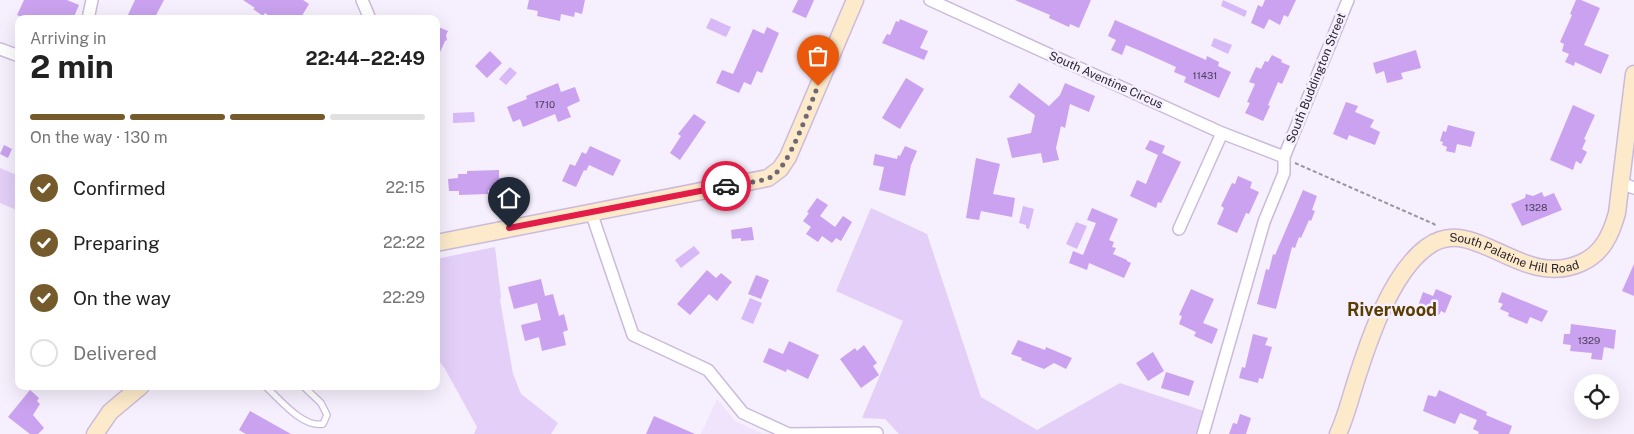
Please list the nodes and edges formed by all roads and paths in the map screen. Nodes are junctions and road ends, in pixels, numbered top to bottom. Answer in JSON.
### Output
{"nodes":[{"id":1,"x":92,"y":0,"type":"edge"},
{"id":2,"x":362,"y":0,"type":"edge"},
{"id":3,"x":855,"y":0,"type":"edge"},
{"id":4,"x":930,"y":0,"type":"edge"},
{"id":5,"x":1348,"y":0,"type":"edge"},
{"id":6,"x":89,"y":15,"type":"edge"},
{"id":7,"x":368,"y":15,"type":"edge"},
{"id":8,"x":0,"y":49,"type":"edge"},
{"id":9,"x":15,"y":55,"type":"edge"},
{"id":10,"x":1634,"y":74,"type":"edge"},
{"id":11,"x":1222,"y":133,"type":"junction"},
{"id":12,"x":1284,"y":157,"type":"junction"},
{"id":13,"x":1628,"y":186,"type":"edge"},
{"id":14,"x":592,"y":212,"type":"junction"},
{"id":15,"x":1179,"y":229,"type":"dead end"},
{"id":16,"x":1446,"y":238,"type":"junction"},
{"id":17,"x":440,"y":242,"type":"edge"},
{"id":18,"x":136,"y":390,"type":"edge"},
{"id":19,"x":270,"y":390,"type":"edge"},
{"id":20,"x":307,"y":390,"type":"edge"},
{"id":21,"x":877,"y":433,"type":"edge"},
{"id":22,"x":1342,"y":433,"type":"edge"},
{"id":23,"x":95,"y":434,"type":"edge"},
{"id":24,"x":1203,"y":434,"type":"edge"}],
"edges":[{"from":1,"to":6,"type":"street"},
{"from":2,"to":7,"type":"street"},
{"from":3,"to":14,"type":"street"},
{"from":4,"to":11,"type":"street","name":"South Aventine Circus"},
{"from":5,"to":12,"type":"street","name":"South Buddington Street"},
{"from":8,"to":9,"type":"street"},
{"from":10,"to":13,"type":"street","name":"South Palatine Hill Road"},
{"from":11,"to":12,"type":"street","name":"South Aventine Circus"},
{"from":11,"to":15,"type":"street"},
{"from":12,"to":16,"type":"path"},
{"from":12,"to":24,"type":"street"},
{"from":13,"to":16,"type":"street","name":"South Palatine Hill Road"},
{"from":14,"to":17,"type":"street"},
{"from":14,"to":21,"type":"street"},
{"from":16,"to":22,"type":"street","name":"South Palatine Hill Road"},
{"from":18,"to":23,"type":"street"},
{"from":19,"to":20,"type":"lane"}]}
